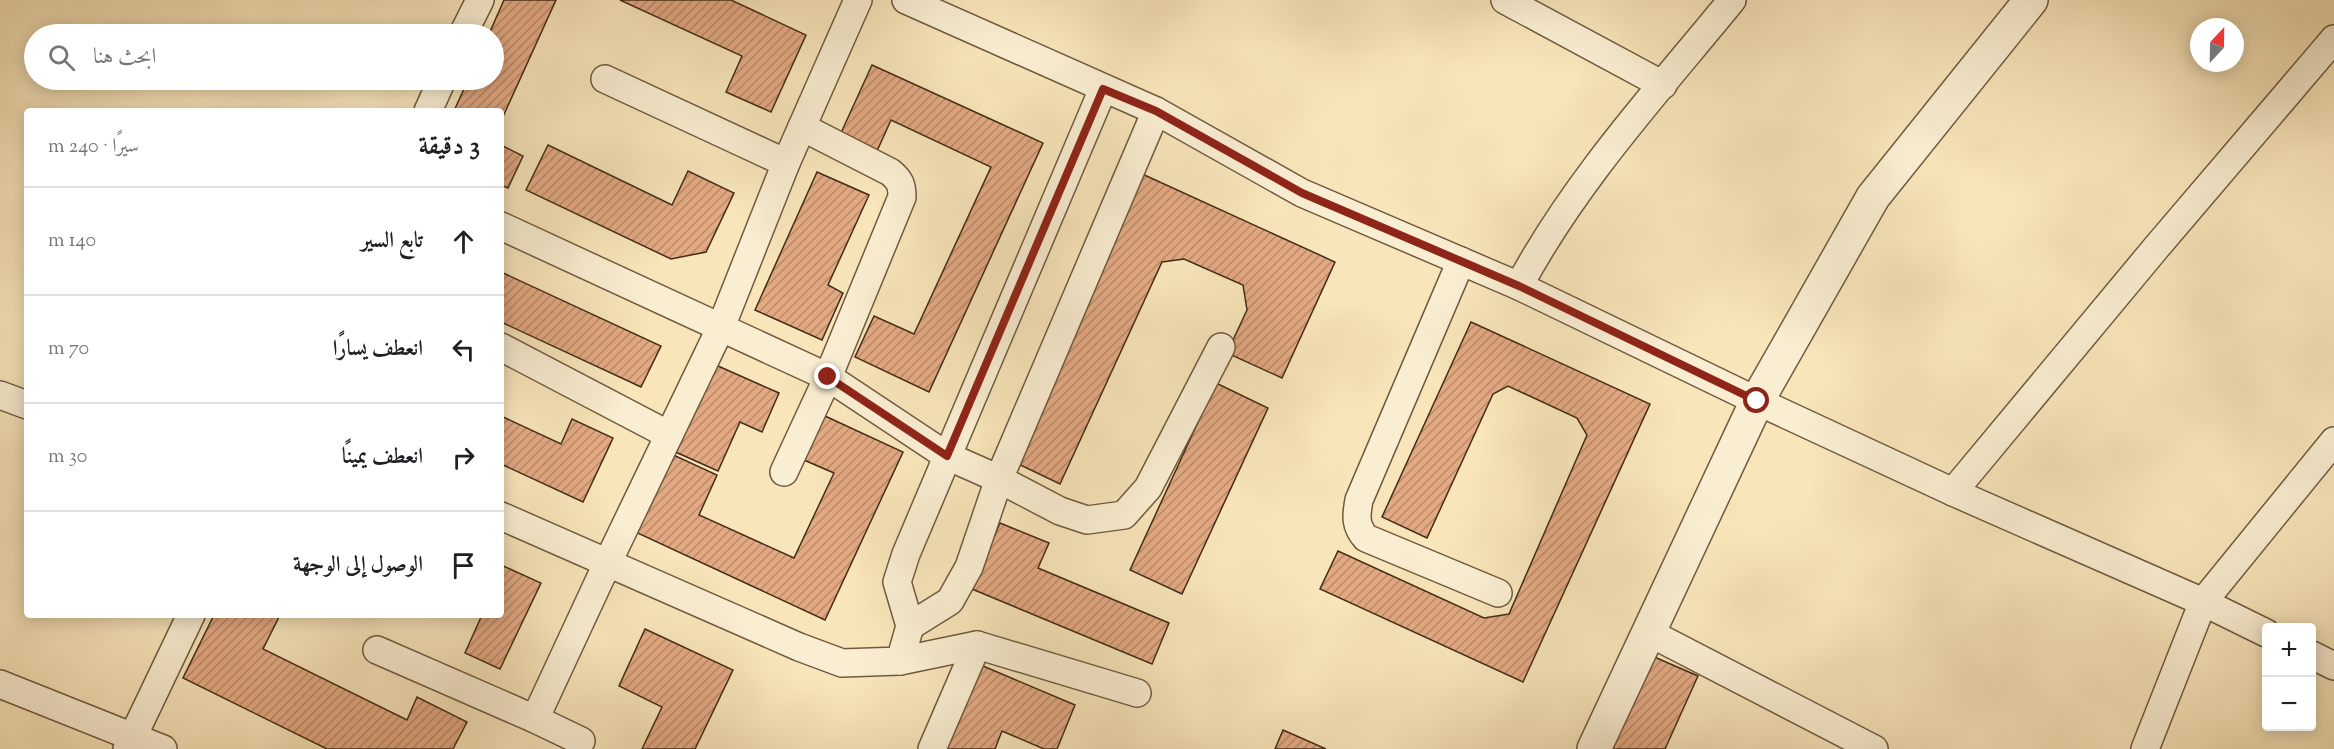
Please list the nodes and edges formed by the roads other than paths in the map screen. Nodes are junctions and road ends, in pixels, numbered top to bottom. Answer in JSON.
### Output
{"nodes":[{"id":1,"x":480,"y":0,"type":"edge"},
{"id":2,"x":858,"y":0,"type":"edge"},
{"id":3,"x":906,"y":0,"type":"edge"},
{"id":4,"x":1506,"y":0,"type":"edge"},
{"id":5,"x":1732,"y":0,"type":"edge"},
{"id":6,"x":2031,"y":0,"type":"edge"},
{"id":7,"x":469,"y":24,"type":"edge"},
{"id":8,"x":2334,"y":39,"type":"edge"},
{"id":9,"x":605,"y":79,"type":"dead end"},
{"id":10,"x":1663,"y":85,"type":"junction"},
{"id":11,"x":1103,"y":89,"type":"junction"},
{"id":12,"x":437,"y":90,"type":"edge"},
{"id":13,"x":429,"y":108,"type":"edge"},
{"id":14,"x":1156,"y":111,"type":"junction"},
{"id":15,"x":802,"y":127,"type":"junction"},
{"id":16,"x":786,"y":163,"type":"junction"},
{"id":17,"x":504,"y":227,"type":"edge"},
{"id":18,"x":1461,"y":261,"type":"junction"},
{"id":19,"x":1519,"y":286,"type":"junction"},
{"id":20,"x":721,"y":327,"type":"junction"},
{"id":21,"x":1221,"y":347,"type":"dead end"},
{"id":22,"x":504,"y":349,"type":"edge"},
{"id":23,"x":828,"y":377,"type":"junction"},
{"id":24,"x":0,"y":395,"type":"edge"},
{"id":25,"x":1757,"y":401,"type":"junction"},
{"id":26,"x":24,"y":404,"type":"edge"},
{"id":27,"x":669,"y":435,"type":"junction"},
{"id":28,"x":2334,"y":441,"type":"edge"},
{"id":29,"x":947,"y":456,"type":"junction"},
{"id":30,"x":784,"y":472,"type":"dead end"},
{"id":31,"x":999,"y":478,"type":"junction"},
{"id":32,"x":1953,"y":492,"type":"junction"},
{"id":33,"x":504,"y":517,"type":"edge"},
{"id":34,"x":607,"y":564,"type":"junction"},
{"id":35,"x":1498,"y":594,"type":"dead end"},
{"id":36,"x":2203,"y":602,"type":"junction"},
{"id":37,"x":190,"y":618,"type":"edge"},
{"id":38,"x":910,"y":626,"type":"junction"},
{"id":39,"x":2262,"y":631,"type":"edge"},
{"id":40,"x":1648,"y":632,"type":"junction"},
{"id":41,"x":977,"y":645,"type":"junction"},
{"id":42,"x":377,"y":650,"type":"dead end"},
{"id":43,"x":2316,"y":658,"type":"edge"},
{"id":44,"x":900,"y":661,"type":"junction"},
{"id":45,"x":2334,"y":666,"type":"edge"},
{"id":46,"x":0,"y":684,"type":"edge"},
{"id":47,"x":1137,"y":693,"type":"dead end"},
{"id":48,"x":536,"y":719,"type":"junction"},
{"id":49,"x":581,"y":741,"type":"dead end"},
{"id":50,"x":130,"y":743,"type":"edge"},
{"id":51,"x":163,"y":749,"type":"edge"},
{"id":52,"x":932,"y":749,"type":"edge"},
{"id":53,"x":1594,"y":749,"type":"edge"},
{"id":54,"x":1874,"y":749,"type":"edge"},
{"id":55,"x":2145,"y":749,"type":"edge"}],
"edges":[{"from":1,"to":7,"type":"street"},
{"from":2,"to":15,"type":"street"},
{"from":3,"to":11,"type":"street"},
{"from":4,"to":10,"type":"street"},
{"from":5,"to":10,"type":"street"},
{"from":6,"to":25,"type":"street"},
{"from":8,"to":32,"type":"street"},
{"from":9,"to":16,"type":"street"},
{"from":10,"to":19,"type":"street"},
{"from":11,"to":14,"type":"street"},
{"from":11,"to":29,"type":"street"},
{"from":12,"to":13,"type":"street"},
{"from":14,"to":18,"type":"street"},
{"from":14,"to":31,"type":"street"},
{"from":15,"to":16,"type":"street"},
{"from":15,"to":23,"type":"street"},
{"from":16,"to":20,"type":"street"},
{"from":17,"to":20,"type":"street"},
{"from":18,"to":19,"type":"street"},
{"from":18,"to":35,"type":"street"},
{"from":19,"to":25,"type":"street"},
{"from":20,"to":23,"type":"street"},
{"from":20,"to":27,"type":"street"},
{"from":21,"to":31,"type":"street"},
{"from":22,"to":27,"type":"street"},
{"from":23,"to":29,"type":"street"},
{"from":23,"to":30,"type":"street"},
{"from":24,"to":26,"type":"street"},
{"from":25,"to":32,"type":"street"},
{"from":25,"to":40,"type":"street"},
{"from":27,"to":34,"type":"street"},
{"from":28,"to":36,"type":"street"},
{"from":29,"to":31,"type":"street"},
{"from":29,"to":38,"type":"street"},
{"from":31,"to":38,"type":"street"},
{"from":32,"to":36,"type":"street"},
{"from":33,"to":34,"type":"street"},
{"from":34,"to":44,"type":"street"},
{"from":34,"to":48,"type":"street"},
{"from":36,"to":39,"type":"street"},
{"from":36,"to":55,"type":"street"},
{"from":37,"to":50,"type":"street"},
{"from":38,"to":44,"type":"street"},
{"from":40,"to":53,"type":"street"},
{"from":40,"to":54,"type":"street"},
{"from":41,"to":44,"type":"street"},
{"from":41,"to":47,"type":"street"},
{"from":41,"to":52,"type":"street"},
{"from":42,"to":48,"type":"street"},
{"from":43,"to":45,"type":"street"},
{"from":46,"to":50,"type":"street"},
{"from":48,"to":49,"type":"street"},
{"from":50,"to":51,"type":"street"}]}
